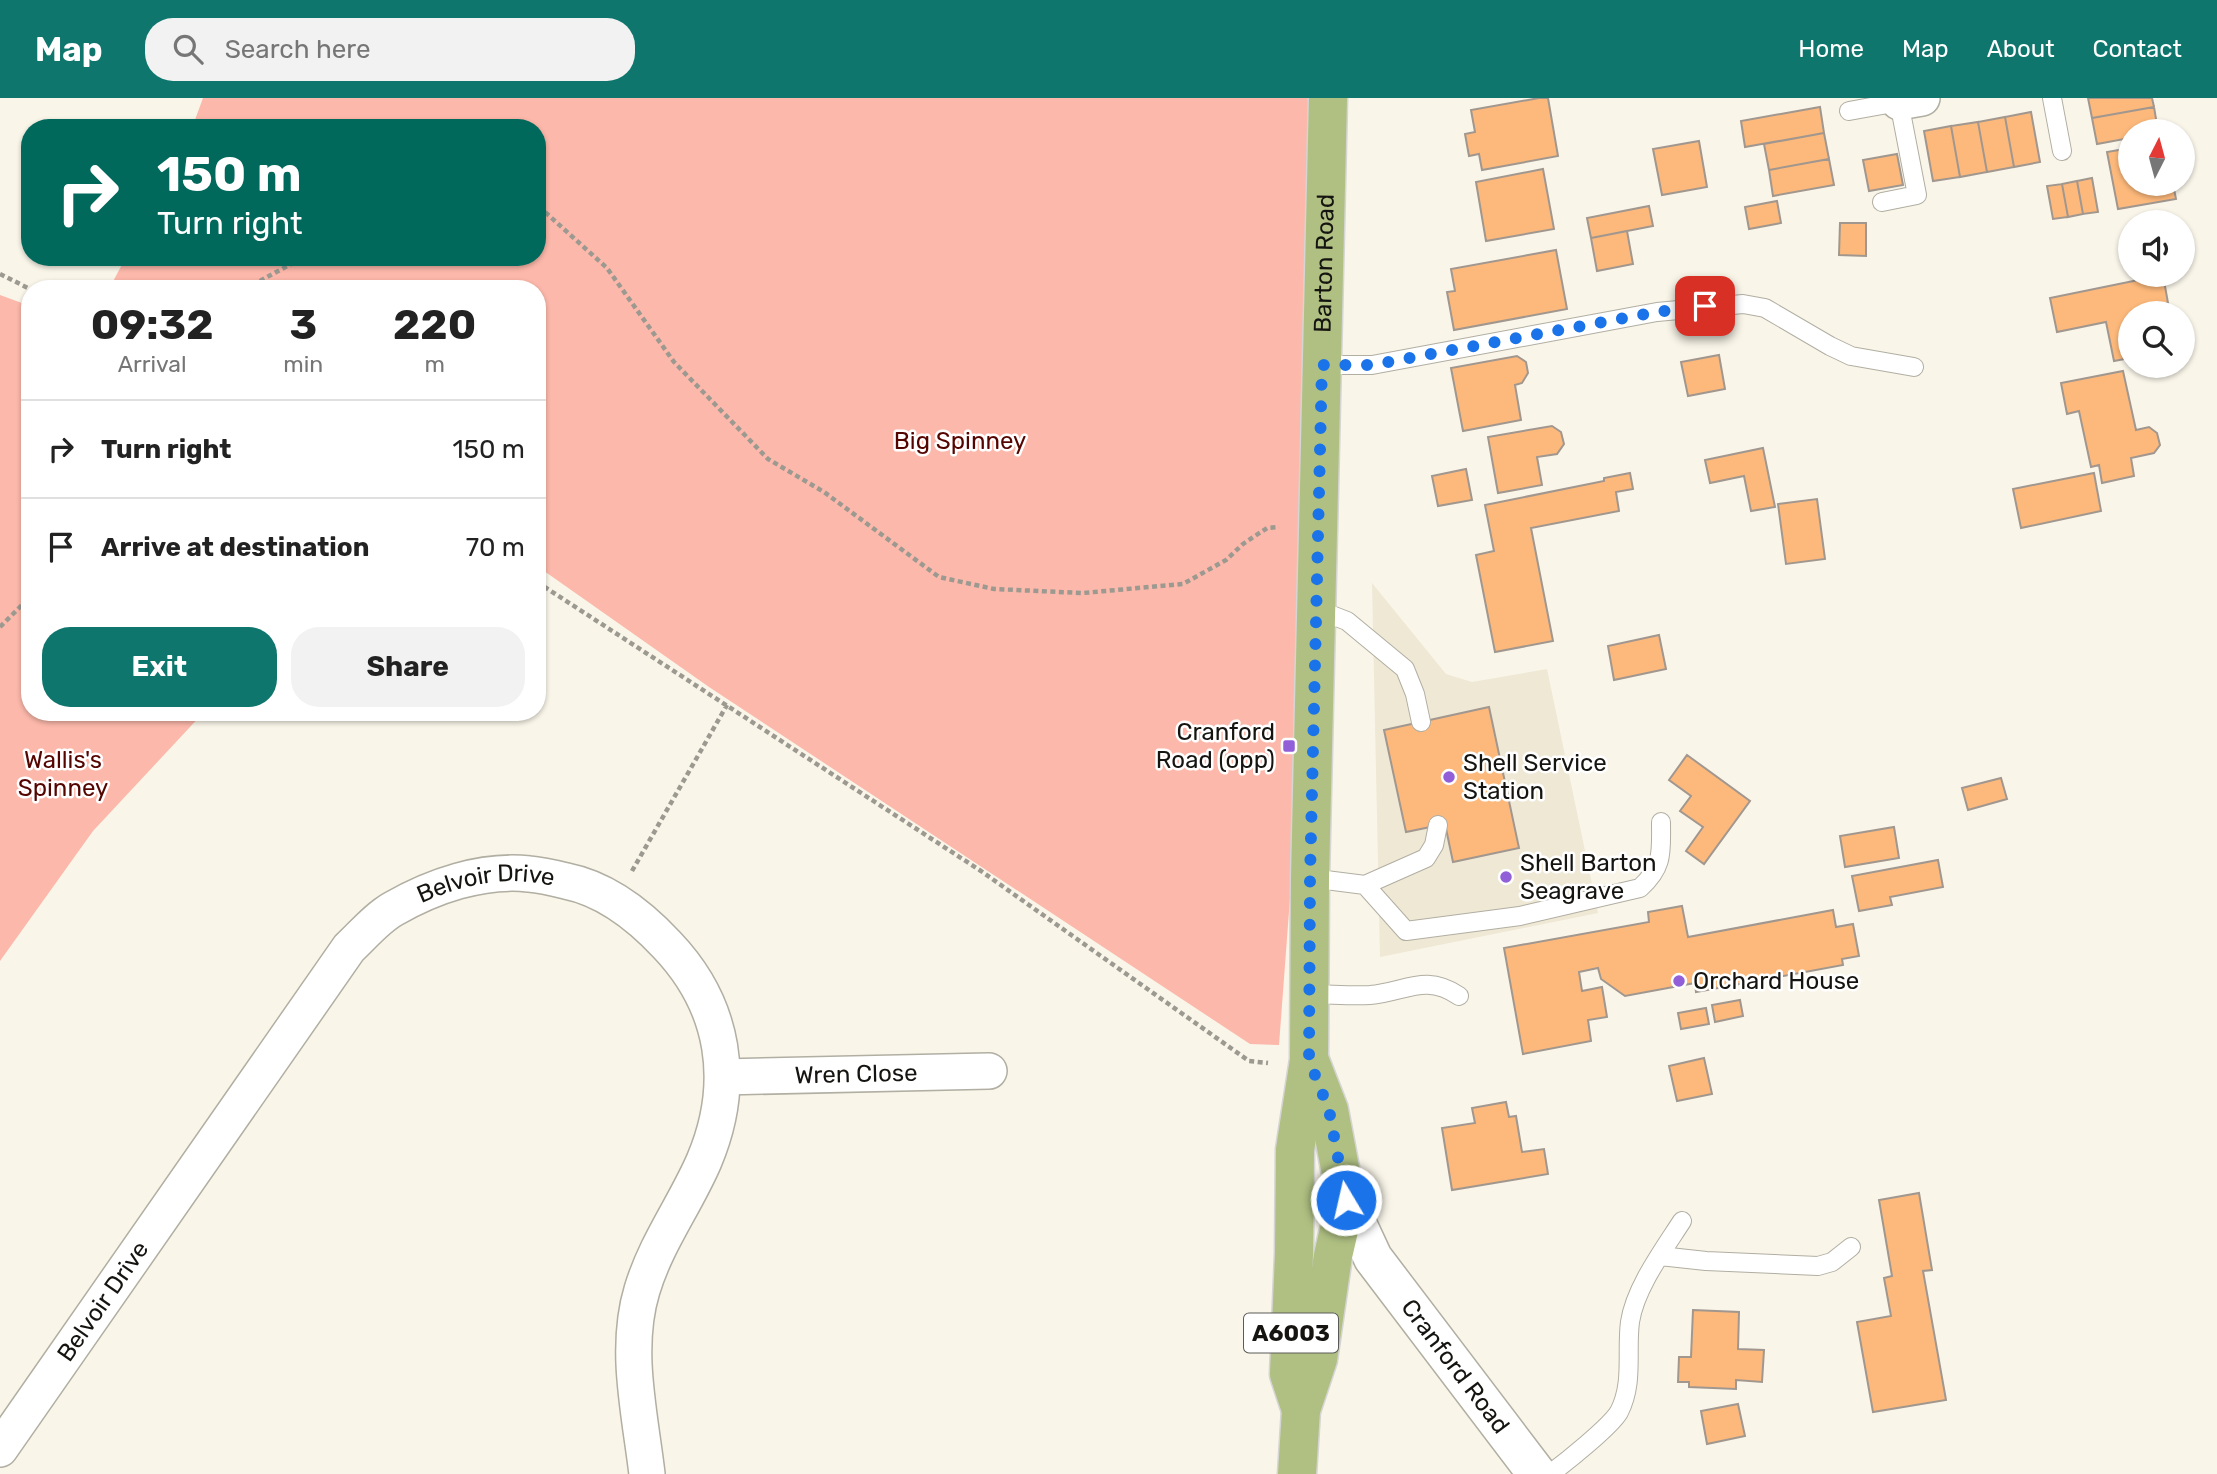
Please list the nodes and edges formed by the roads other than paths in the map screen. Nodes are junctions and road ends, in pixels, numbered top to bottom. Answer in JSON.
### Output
{"nodes":[{"id":1,"x":1328,"y":98,"type":"edge"},
{"id":2,"x":2052,"y":98,"type":"edge"},
{"id":3,"x":1911,"y":100,"type":"edge"},
{"id":4,"x":1849,"y":111,"type":"dead end"},
{"id":5,"x":2062,"y":151,"type":"dead end"},
{"id":6,"x":1882,"y":202,"type":"dead end"},
{"id":7,"x":1322,"y":365,"type":"junction"},
{"id":8,"x":1914,"y":367,"type":"dead end"},
{"id":9,"x":1316,"y":609,"type":"junction"},
{"id":10,"x":1421,"y":722,"type":"dead end"},
{"id":11,"x":1661,"y":822,"type":"dead end"},
{"id":12,"x":1438,"y":825,"type":"dead end"},
{"id":13,"x":1310,"y":878,"type":"junction"},
{"id":14,"x":1365,"y":885,"type":"junction"},
{"id":15,"x":1309,"y":994,"type":"junction"},
{"id":16,"x":1460,"y":996,"type":"dead end"},
{"id":17,"x":1292,"y":1062,"type":"junction"},
{"id":18,"x":989,"y":1071,"type":"dead end"},
{"id":19,"x":723,"y":1077,"type":"junction"},
{"id":20,"x":1346,"y":1200,"type":"junction"},
{"id":21,"x":1682,"y":1221,"type":"dead end"},
{"id":22,"x":1851,"y":1247,"type":"dead end"},
{"id":23,"x":1294,"y":1254,"type":"junction"},
{"id":24,"x":1333,"y":1256,"type":"junction"},
{"id":25,"x":1660,"y":1256,"type":"junction"},
{"id":26,"x":1373,"y":1258,"type":"junction"},
{"id":27,"x":1301,"y":1410,"type":"junction"},
{"id":28,"x":0,"y":1449,"type":"edge"},
{"id":29,"x":647,"y":1474,"type":"edge"},
{"id":30,"x":1297,"y":1474,"type":"edge"},
{"id":31,"x":1537,"y":1474,"type":"edge"},
{"id":32,"x":1550,"y":1474,"type":"edge"}],
"edges":[{"from":1,"to":7,"type":"main road","name":"Barton Road","number":"A6003"},
{"from":2,"to":5,"type":"lane"},
{"from":3,"to":4,"type":"lane"},
{"from":3,"to":6,"type":"lane"},
{"from":7,"to":8,"type":"lane"},
{"from":7,"to":9,"type":"main road","name":"Barton Road","number":"A6003"},
{"from":9,"to":10,"type":"lane"},
{"from":9,"to":13,"type":"main road","name":"Barton Road","number":"A6003"},
{"from":11,"to":14,"type":"lane"},
{"from":12,"to":14,"type":"lane"},
{"from":13,"to":14,"type":"lane"},
{"from":13,"to":15,"type":"main road","name":"Barton Road","number":"A6003"},
{"from":15,"to":16,"type":"lane"},
{"from":15,"to":17,"type":"main road","name":"Barton Road","number":"A6003"},
{"from":17,"to":20,"type":"main road","name":"Barton Road"},
{"from":17,"to":23,"type":"main road","name":"Barton Road","number":"A6003"},
{"from":18,"to":19,"type":"street","name":"Wren Close"},
{"from":19,"to":28,"type":"street","name":"Belvoir Drive"},
{"from":19,"to":29,"type":"street","name":"Belvoir Drive"},
{"from":20,"to":24,"type":"main road","name":"Barton Road"},
{"from":20,"to":26,"type":"street","name":"Cranford Road"},
{"from":21,"to":25,"type":"lane"},
{"from":22,"to":25,"type":"lane"},
{"from":23,"to":24,"type":"street"},
{"from":23,"to":27,"type":"main road","name":"Barton Road","number":"A6003"},
{"from":24,"to":26,"type":"street"},
{"from":24,"to":27,"type":"main road","name":"Barton Road"},
{"from":25,"to":32,"type":"lane"},
{"from":26,"to":31,"type":"street","name":"Cranford Road"},
{"from":27,"to":30,"type":"main road","name":"Barton Road","number":"A6003"}]}
